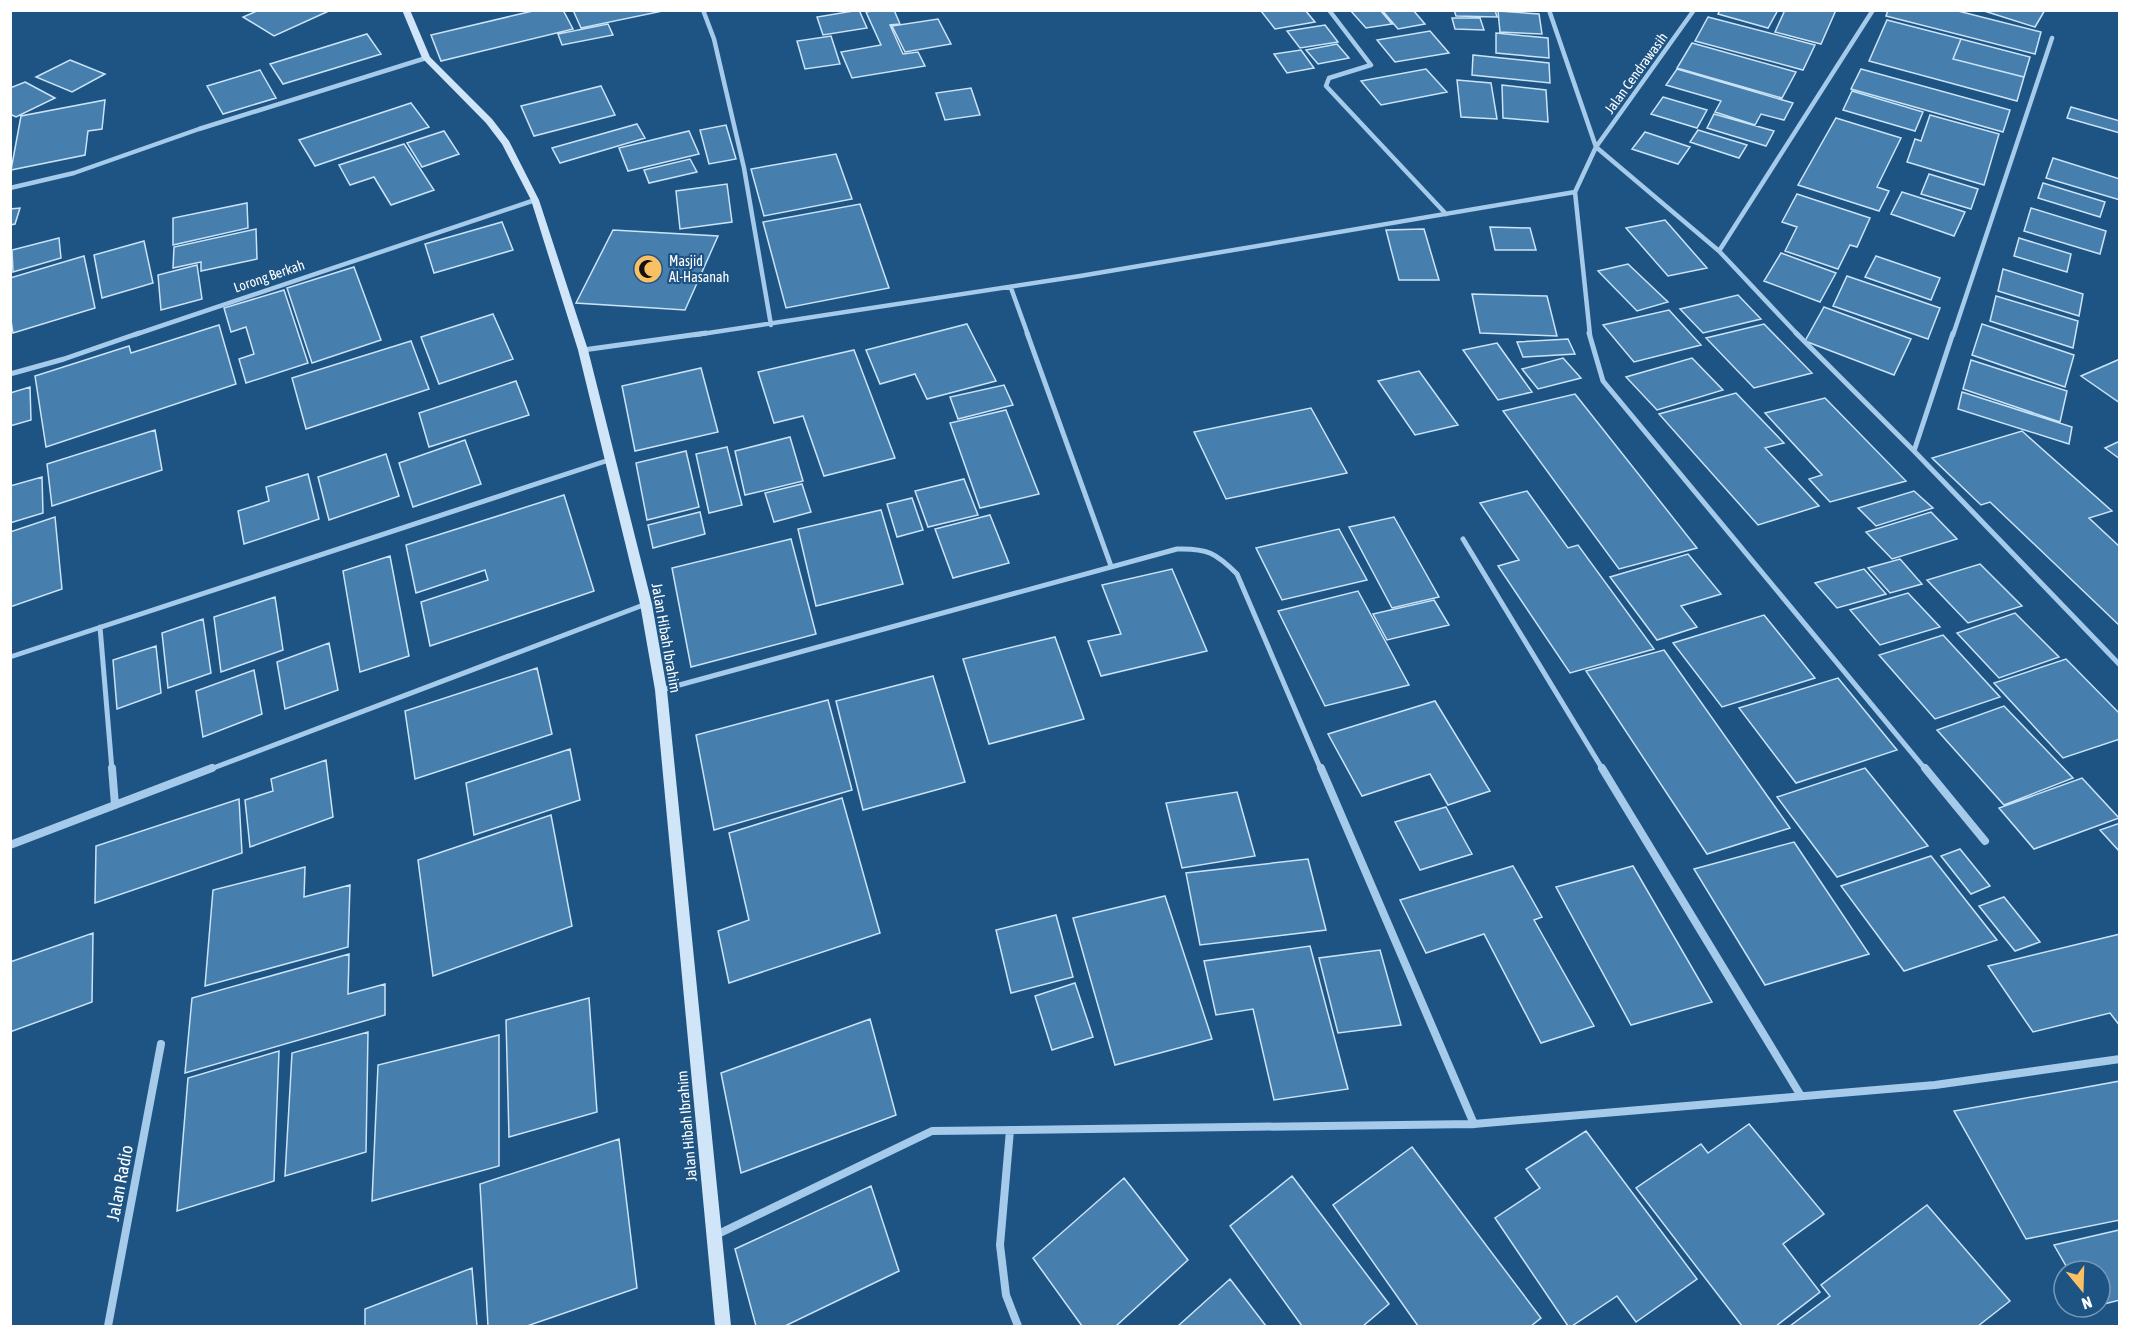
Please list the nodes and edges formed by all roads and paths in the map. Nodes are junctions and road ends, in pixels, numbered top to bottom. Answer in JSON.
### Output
{"nodes":[{"id":1,"x":406,"y":10,"type":"edge"},
{"id":2,"x":703,"y":10,"type":"edge"},
{"id":3,"x":1329,"y":10,"type":"edge"},
{"id":4,"x":1549,"y":10,"type":"edge"},
{"id":5,"x":1694,"y":10,"type":"edge"},
{"id":6,"x":1873,"y":10,"type":"edge"},
{"id":7,"x":2052,"y":38,"type":"dead end"},
{"id":8,"x":426,"y":58,"type":"junction"},
{"id":9,"x":1596,"y":147,"type":"junction"},
{"id":10,"x":10,"y":188,"type":"edge"},
{"id":11,"x":1575,"y":192,"type":"junction"},
{"id":12,"x":535,"y":200,"type":"junction"},
{"id":13,"x":1446,"y":214,"type":"junction"},
{"id":14,"x":1719,"y":251,"type":"junction"},
{"id":15,"x":1011,"y":288,"type":"junction"},
{"id":16,"x":771,"y":325,"type":"junction"},
{"id":17,"x":583,"y":350,"type":"junction"},
{"id":18,"x":10,"y":374,"type":"edge"},
{"id":19,"x":1914,"y":451,"type":"junction"},
{"id":20,"x":609,"y":460,"type":"junction"},
{"id":21,"x":1463,"y":539,"type":"dead end"},
{"id":22,"x":1111,"y":566,"type":"junction"},
{"id":23,"x":646,"y":604,"type":"junction"},
{"id":24,"x":100,"y":627,"type":"junction"},
{"id":25,"x":10,"y":657,"type":"edge"},
{"id":26,"x":2120,"y":665,"type":"edge"},
{"id":27,"x":661,"y":690,"type":"junction"},
{"id":28,"x":115,"y":805,"type":"junction"},
{"id":29,"x":1985,"y":842,"type":"dead end"},
{"id":30,"x":10,"y":845,"type":"edge"},
{"id":31,"x":161,"y":1044,"type":"dead end"},
{"id":32,"x":2120,"y":1059,"type":"edge"},
{"id":33,"x":1801,"y":1096,"type":"junction"},
{"id":34,"x":1474,"y":1124,"type":"junction"},
{"id":35,"x":1010,"y":1130,"type":"junction"},
{"id":36,"x":713,"y":1236,"type":"junction"},
{"id":37,"x":108,"y":1326,"type":"edge"},
{"id":38,"x":723,"y":1326,"type":"edge"},
{"id":39,"x":1018,"y":1326,"type":"edge"}],
"edges":[{"from":1,"to":8,"type":"street","name":"Jalan Hibah Ibrahim"},
{"from":2,"to":16,"type":"street"},
{"from":3,"to":13,"type":"street"},
{"from":4,"to":9,"type":"street"},
{"from":5,"to":9,"type":"street","name":"Jalan Cendrawasih"},
{"from":6,"to":14,"type":"street"},
{"from":7,"to":19,"type":"street"},
{"from":8,"to":10,"type":"street"},
{"from":8,"to":12,"type":"street","name":"Jalan Hibah Ibrahim"},
{"from":9,"to":11,"type":"street","name":"Jalan Cendrawasih"},
{"from":9,"to":14,"type":"street"},
{"from":11,"to":13,"type":"street"},
{"from":11,"to":29,"type":"street"},
{"from":12,"to":17,"type":"street","name":"Jalan Hibah Ibrahim"},
{"from":12,"to":18,"type":"street","name":"Lorong Berkah"},
{"from":13,"to":15,"type":"street"},
{"from":14,"to":19,"type":"street"},
{"from":15,"to":16,"type":"street"},
{"from":15,"to":22,"type":"street"},
{"from":16,"to":17,"type":"street"},
{"from":17,"to":20,"type":"street","name":"Jalan Hibah Ibrahim"},
{"from":19,"to":26,"type":"street"},
{"from":20,"to":23,"type":"street","name":"Jalan Hibah Ibrahim"},
{"from":20,"to":24,"type":"street"},
{"from":21,"to":33,"type":"street"},
{"from":22,"to":27,"type":"street"},
{"from":22,"to":34,"type":"street"},
{"from":23,"to":27,"type":"street","name":"Jalan Hibah Ibrahim"},
{"from":23,"to":28,"type":"street"},
{"from":24,"to":25,"type":"street"},
{"from":24,"to":28,"type":"street"},
{"from":27,"to":36,"type":"street","name":"Jalan Hibah Ibrahim"},
{"from":28,"to":30,"type":"street"},
{"from":31,"to":37,"type":"street","name":"Jalan Radio"},
{"from":32,"to":33,"type":"street"},
{"from":33,"to":34,"type":"street"},
{"from":34,"to":35,"type":"street"},
{"from":35,"to":36,"type":"street"},
{"from":35,"to":39,"type":"street"},
{"from":36,"to":38,"type":"street","name":"Jalan Hibah Ibrahim"}]}
